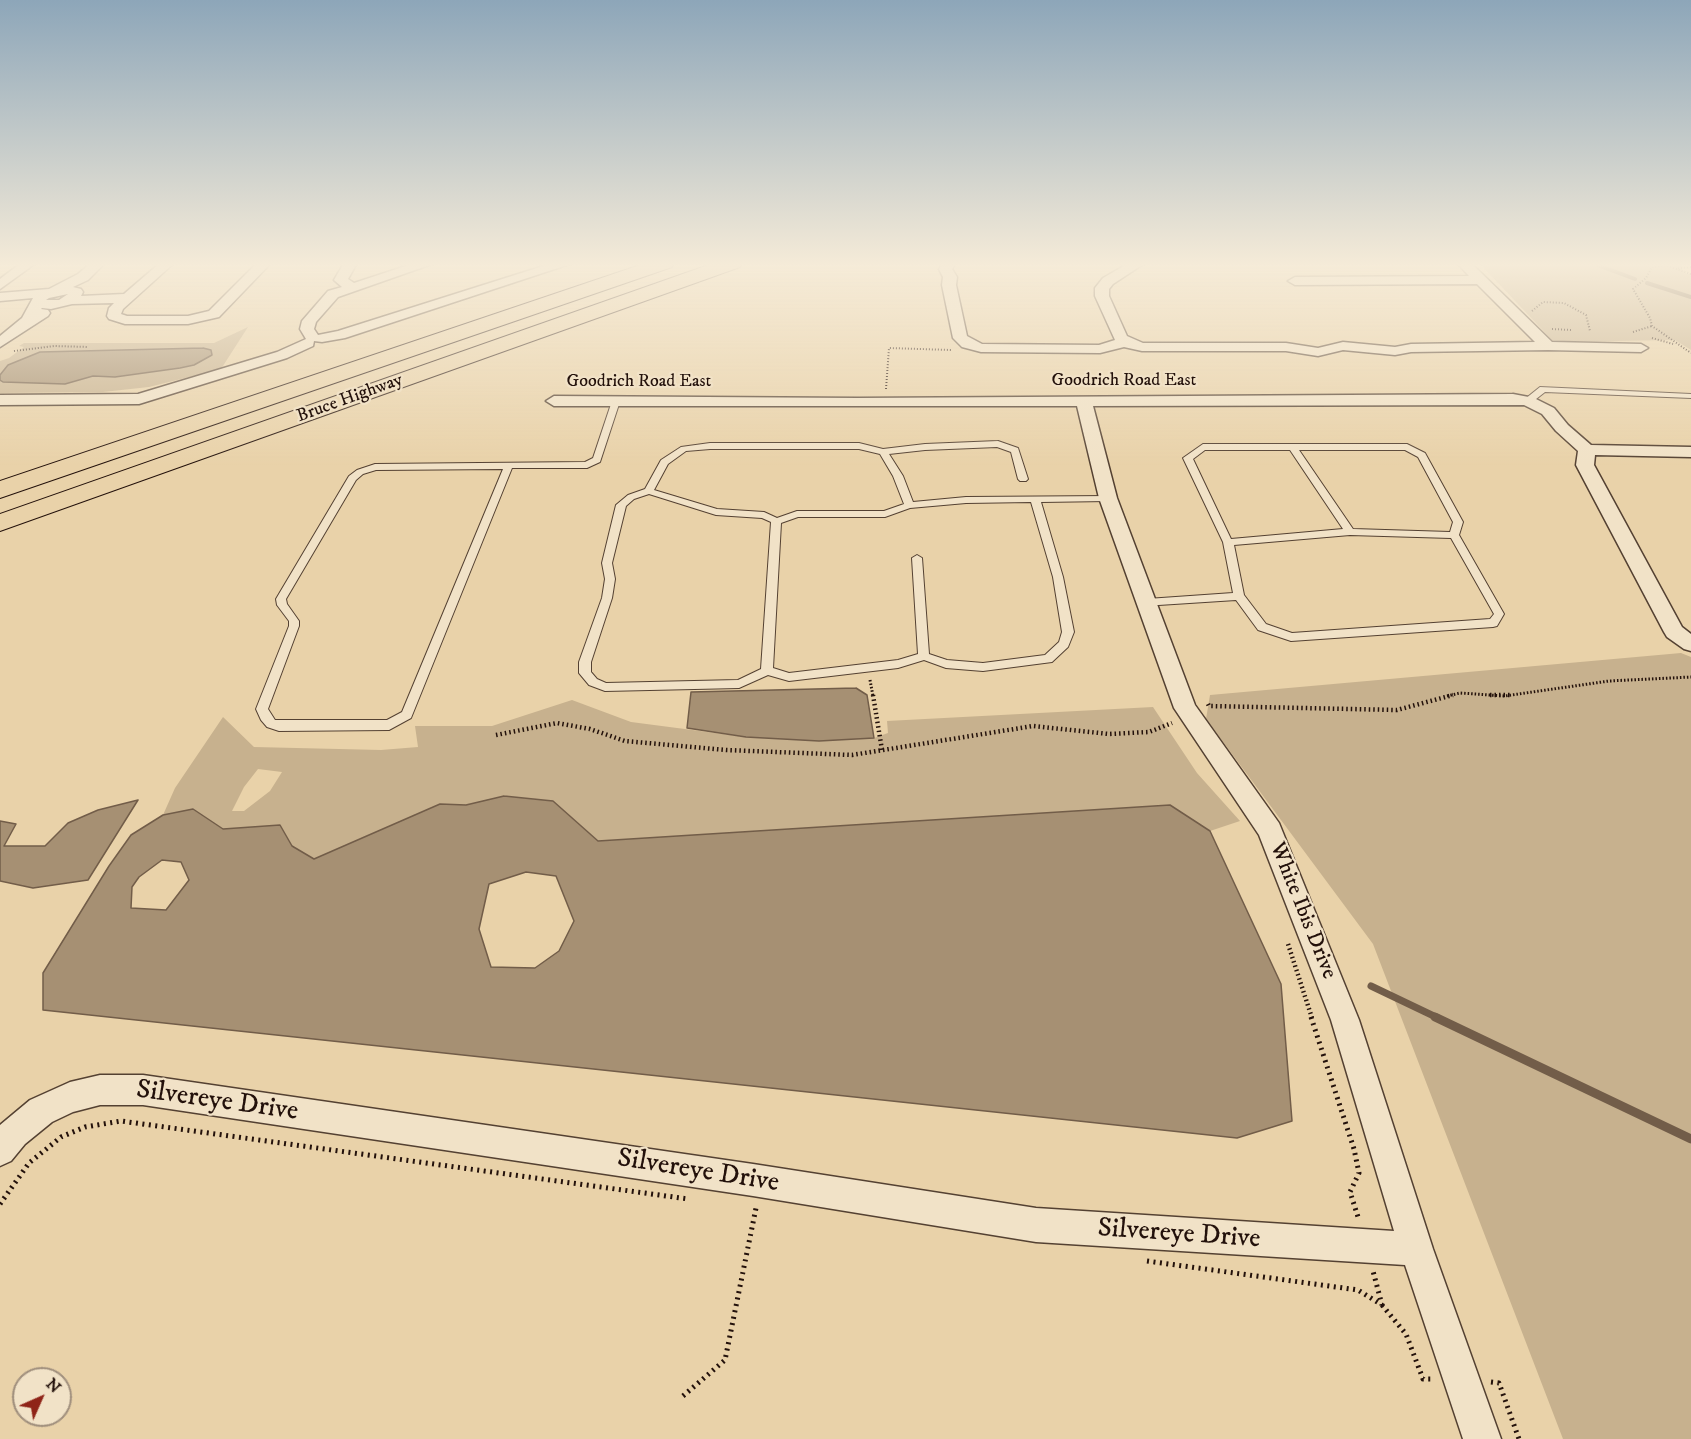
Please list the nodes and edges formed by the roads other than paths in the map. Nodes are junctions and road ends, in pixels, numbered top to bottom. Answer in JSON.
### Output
{"nodes":[{"id":1,"x":20,"y":330,"type":"edge"},
{"id":2,"x":308,"y":330,"type":"edge"},
{"id":3,"x":355,"y":330,"type":"edge"},
{"id":4,"x":468,"y":330,"type":"edge"},
{"id":5,"x":544,"y":330,"type":"edge"},
{"id":6,"x":958,"y":330,"type":"edge"},
{"id":7,"x":1117,"y":330,"type":"edge"},
{"id":8,"x":1532,"y":330,"type":"edge"},
{"id":9,"x":314,"y":339,"type":"junction"},
{"id":10,"x":1644,"y":340,"type":"road end"},
{"id":11,"x":1124,"y":342,"type":"junction"},
{"id":12,"x":1548,"y":346,"type":"junction"},
{"id":13,"x":6,"y":347,"type":"edge"},
{"id":14,"x":1691,"y":396,"type":"edge"},
{"id":15,"x":0,"y":400,"type":"edge"},
{"id":16,"x":554,"y":401,"type":"dead end"},
{"id":17,"x":616,"y":401,"type":"junction"},
{"id":18,"x":1084,"y":401,"type":"junction"},
{"id":19,"x":1528,"y":401,"type":"junction"},
{"id":20,"x":1293,"y":447,"type":"junction"},
{"id":21,"x":1587,"y":450,"type":"junction"},
{"id":22,"x":883,"y":452,"type":"junction"},
{"id":23,"x":1691,"y":452,"type":"edge"},
{"id":24,"x":508,"y":467,"type":"junction"},
{"id":25,"x":1023,"y":479,"type":"dead end"},
{"id":26,"x":0,"y":490,"type":"edge"},
{"id":27,"x":649,"y":491,"type":"junction"},
{"id":28,"x":1035,"y":498,"type":"junction"},
{"id":29,"x":1108,"y":498,"type":"junction"},
{"id":30,"x":909,"y":505,"type":"junction"},
{"id":31,"x":776,"y":521,"type":"junction"},
{"id":32,"x":0,"y":523,"type":"edge"},
{"id":33,"x":1350,"y":532,"type":"junction"},
{"id":34,"x":1454,"y":535,"type":"junction"},
{"id":35,"x":1228,"y":542,"type":"junction"},
{"id":36,"x":917,"y":558,"type":"dead end"},
{"id":37,"x":1239,"y":596,"type":"junction"},
{"id":38,"x":1147,"y":603,"type":"junction"},
{"id":39,"x":1691,"y":644,"type":"edge"},
{"id":40,"x":924,"y":656,"type":"junction"},
{"id":41,"x":767,"y":671,"type":"junction"},
{"id":42,"x":0,"y":1150,"type":"edge"},
{"id":43,"x":1416,"y":1249,"type":"junction"},
{"id":44,"x":1482,"y":1439,"type":"edge"}],
"edges":[{"from":1,"to":13,"type":"street"},
{"from":2,"to":9,"type":"street"},
{"from":3,"to":9,"type":"street"},
{"from":4,"to":26,"type":"highway","name":"Bruce Highway"},
{"from":5,"to":32,"type":"highway","name":"Bruce Highway"},
{"from":6,"to":11,"type":"street"},
{"from":7,"to":11,"type":"street"},
{"from":8,"to":12,"type":"street"},
{"from":9,"to":15,"type":"street"},
{"from":10,"to":12,"type":"street"},
{"from":11,"to":12,"type":"street"},
{"from":14,"to":19,"type":"lane","name":"Goodrich Road East"},
{"from":16,"to":17,"type":"street","name":"Goodrich Road East"},
{"from":17,"to":18,"type":"street","name":"Goodrich Road East"},
{"from":17,"to":24,"type":"lane"},
{"from":18,"to":19,"type":"street","name":"Goodrich Road East"},
{"from":18,"to":29,"type":"street","name":"White Ibis Drive"},
{"from":19,"to":21,"type":"street"},
{"from":20,"to":33,"type":"lane"},
{"from":20,"to":34,"type":"lane"},
{"from":20,"to":35,"type":"lane"},
{"from":21,"to":23,"type":"street"},
{"from":21,"to":39,"type":"street"},
{"from":22,"to":25,"type":"lane"},
{"from":22,"to":27,"type":"lane"},
{"from":22,"to":30,"type":"lane"},
{"from":24,"to":24,"type":"lane"},
{"from":27,"to":31,"type":"lane"},
{"from":27,"to":41,"type":"lane"},
{"from":28,"to":29,"type":"lane"},
{"from":28,"to":30,"type":"lane"},
{"from":28,"to":40,"type":"lane"},
{"from":29,"to":38,"type":"street","name":"White Ibis Drive"},
{"from":30,"to":31,"type":"lane"},
{"from":31,"to":41,"type":"lane"},
{"from":33,"to":34,"type":"lane"},
{"from":33,"to":35,"type":"lane"},
{"from":34,"to":37,"type":"lane"},
{"from":35,"to":37,"type":"lane"},
{"from":36,"to":40,"type":"lane"},
{"from":37,"to":38,"type":"lane"},
{"from":38,"to":43,"type":"street","name":"White Ibis Drive"},
{"from":40,"to":41,"type":"lane"},
{"from":42,"to":43,"type":"street","name":"Silvereye Drive"},
{"from":43,"to":44,"type":"street","name":"White Ibis Drive"}]}
